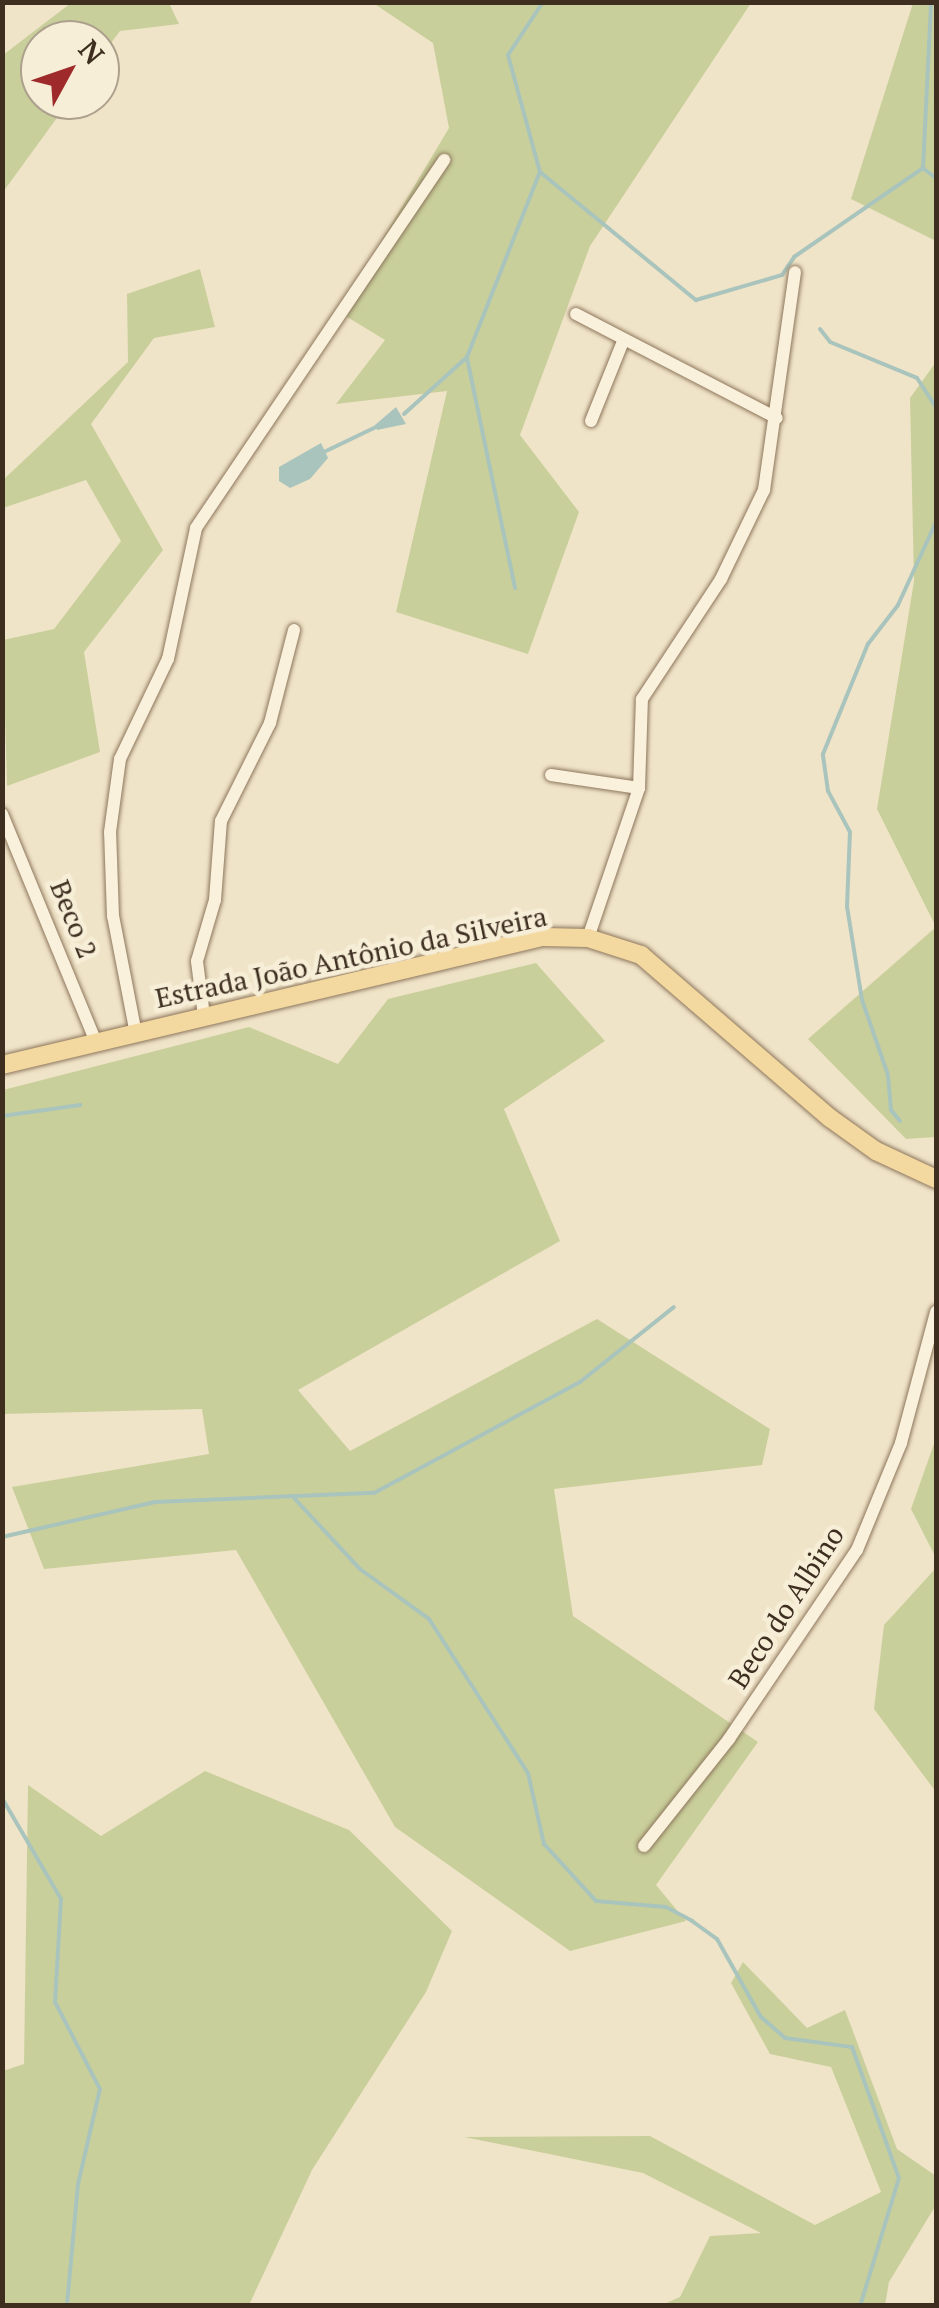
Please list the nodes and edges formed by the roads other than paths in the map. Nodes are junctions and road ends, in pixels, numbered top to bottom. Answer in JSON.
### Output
{"nodes":[{"id":1,"x":444,"y":160,"type":"dead end"},
{"id":2,"x":795,"y":272,"type":"dead end"},
{"id":3,"x":576,"y":314,"type":"dead end"},
{"id":4,"x":624,"y":339,"type":"junction"},
{"id":5,"x":777,"y":418,"type":"junction"},
{"id":6,"x":591,"y":421,"type":"dead end"},
{"id":7,"x":294,"y":630,"type":"dead end"},
{"id":8,"x":551,"y":775,"type":"dead end"},
{"id":9,"x":638,"y":788,"type":"junction"},
{"id":10,"x":2,"y":814,"type":"edge"},
{"id":11,"x":588,"y":938,"type":"junction"},
{"id":12,"x":204,"y":1016,"type":"junction"},
{"id":13,"x":136,"y":1034,"type":"junction"},
{"id":14,"x":96,"y":1044,"type":"junction"},
{"id":15,"x":2,"y":1065,"type":"edge"},
{"id":16,"x":936,"y":1180,"type":"edge"},
{"id":17,"x":936,"y":1312,"type":"edge"},
{"id":18,"x":644,"y":1846,"type":"dead end"}],
"edges":[{"from":1,"to":13,"type":"street"},
{"from":2,"to":5,"type":"street"},
{"from":3,"to":4,"type":"street"},
{"from":4,"to":5,"type":"street"},
{"from":4,"to":6,"type":"street"},
{"from":5,"to":9,"type":"street"},
{"from":7,"to":12,"type":"street"},
{"from":8,"to":9,"type":"street"},
{"from":9,"to":11,"type":"street"},
{"from":10,"to":14,"type":"street","name":"Beco 2"},
{"from":11,"to":12,"type":"main road","name":"Estrada João Antônio da Silveira"},
{"from":11,"to":16,"type":"main road","name":"Estrada João Antônio da Silveira"},
{"from":12,"to":13,"type":"main road","name":"Estrada João Antônio da Silveira"},
{"from":13,"to":14,"type":"main road","name":"Estrada João Antônio da Silveira"},
{"from":14,"to":15,"type":"main road","name":"Estrada João Antônio da Silveira"},
{"from":17,"to":18,"type":"street","name":"Beco do Albino"}]}
